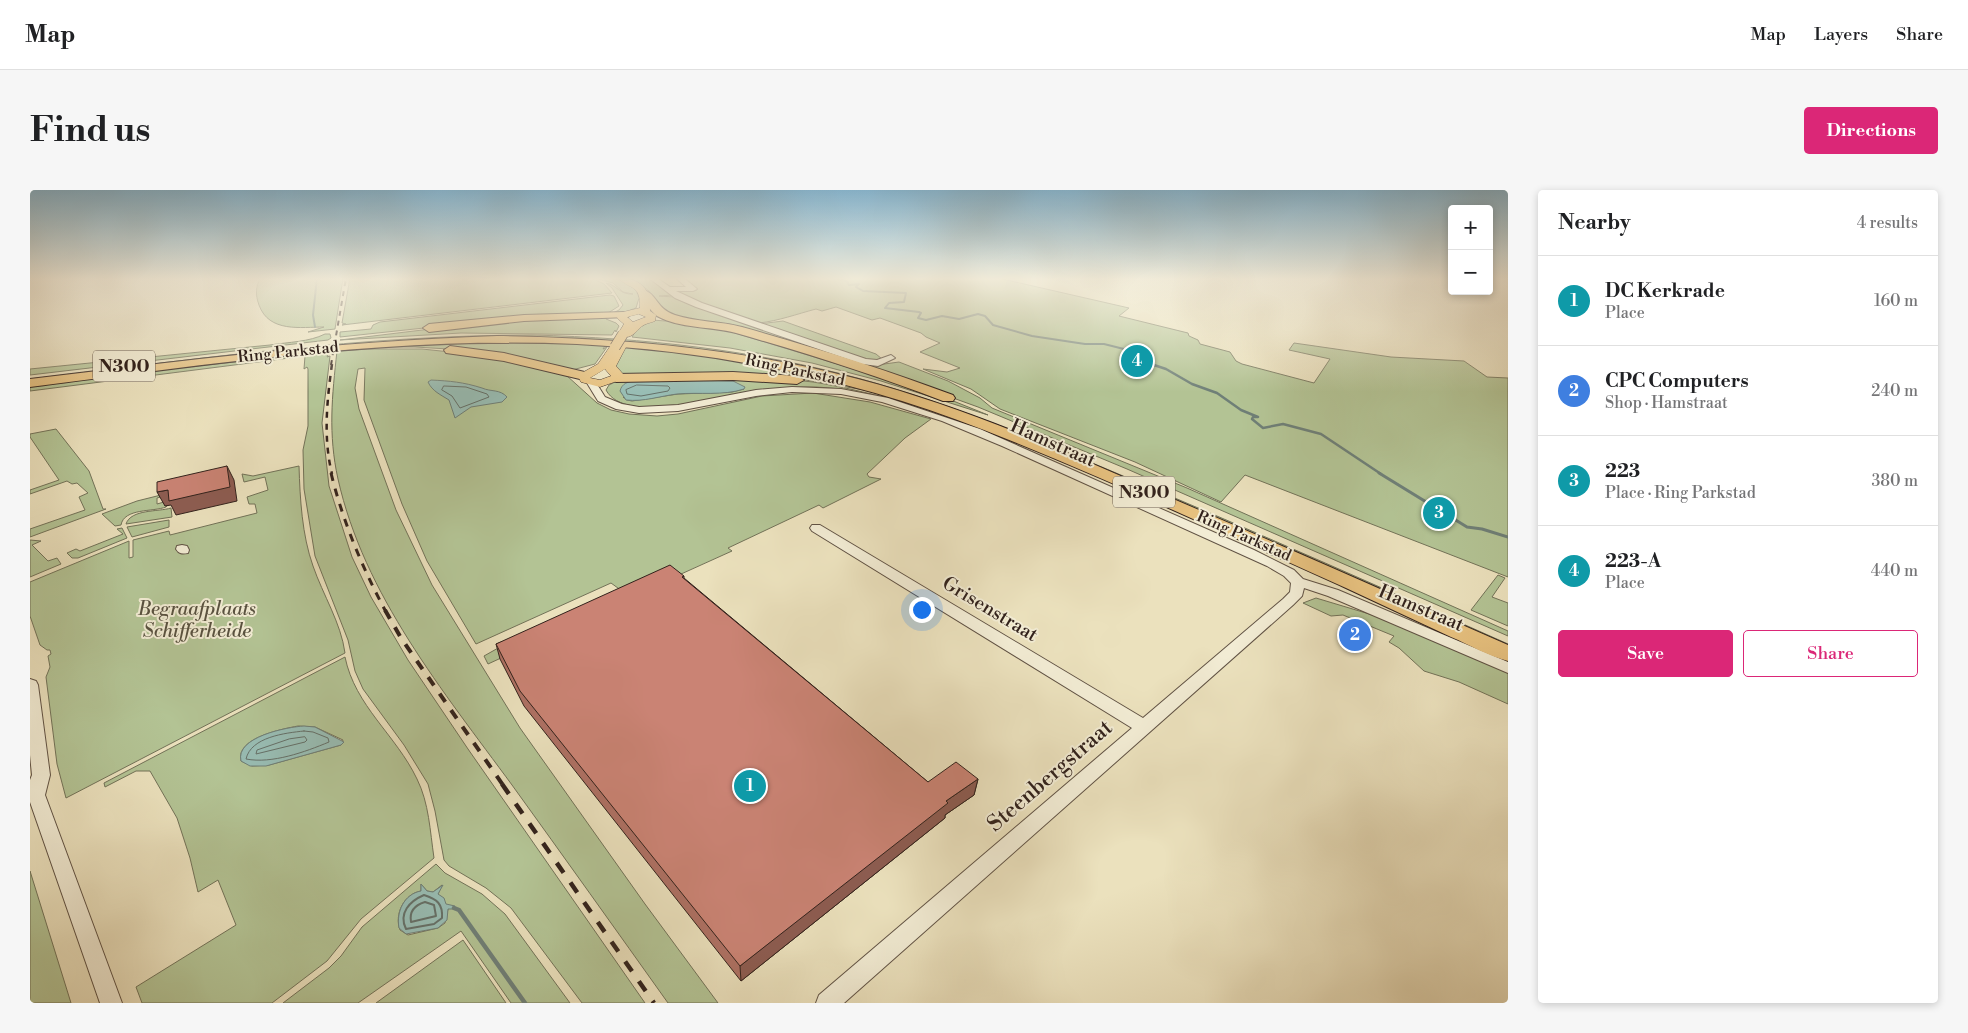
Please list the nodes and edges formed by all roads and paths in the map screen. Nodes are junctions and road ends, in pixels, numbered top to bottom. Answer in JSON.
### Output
{"nodes":[{"id":1,"x":579,"y":316,"type":"edge"},
{"id":2,"x":625,"y":316,"type":"edge"},
{"id":3,"x":648,"y":316,"type":"edge"},
{"id":4,"x":656,"y":316,"type":"edge"},
{"id":5,"x":668,"y":316,"type":"edge"},
{"id":6,"x":727,"y":316,"type":"edge"},
{"id":7,"x":701,"y":322,"type":"junction"},
{"id":8,"x":626,"y":334,"type":"junction"},
{"id":9,"x":618,"y":347,"type":"junction"},
{"id":10,"x":281,"y":348,"type":"junction"},
{"id":11,"x":891,"y":358,"type":"dead end"},
{"id":12,"x":216,"y":360,"type":"junction"},
{"id":13,"x":30,"y":377,"type":"edge"},
{"id":14,"x":588,"y":380,"type":"junction"},
{"id":15,"x":611,"y":381,"type":"junction"},
{"id":16,"x":30,"y":383,"type":"edge"},
{"id":17,"x":611,"y":402,"type":"junction"},
{"id":18,"x":979,"y":423,"type":"junction"},
{"id":19,"x":1025,"y":433,"type":"junction"},
{"id":20,"x":816,"y":528,"type":"dead end"},
{"id":21,"x":1298,"y":582,"type":"junction"},
{"id":22,"x":1508,"y":641,"type":"edge"},
{"id":23,"x":1508,"y":654,"type":"edge"},
{"id":24,"x":1508,"y":668,"type":"edge"},
{"id":25,"x":30,"y":685,"type":"edge"},
{"id":26,"x":31,"y":711,"type":"edge"},
{"id":27,"x":1143,"y":726,"type":"junction"},
{"id":28,"x":33,"y":791,"type":"edge"},
{"id":29,"x":111,"y":1003,"type":"edge"},
{"id":30,"x":827,"y":1003,"type":"edge"}],
"edges":[{"from":1,"to":10,"type":"highway","number":"N300"},
{"from":2,"to":8,"type":"main road"},
{"from":3,"to":8,"type":"main road"},
{"from":4,"to":7,"type":"highway","number":"N300"},
{"from":5,"to":7,"type":"highway","number":"N300"},
{"from":6,"to":11,"type":"street"},
{"from":7,"to":19,"type":"highway","number":"N300"},
{"from":8,"to":9,"type":"main road"},
{"from":9,"to":14,"type":"main road"},
{"from":9,"to":15,"type":"main road"},
{"from":10,"to":13,"type":"highway","name":"Ring Parkstad","number":"N300"},
{"from":10,"to":19,"type":"highway","name":"Ring Parkstad","number":"N300"},
{"from":12,"to":14,"type":"highway","number":"N300"},
{"from":12,"to":16,"type":"highway","name":"Ring Parkstad","number":"N300"},
{"from":12,"to":18,"type":"highway","name":"Ring Parkstad","number":"N300"},
{"from":14,"to":15,"type":"main road"},
{"from":14,"to":17,"type":"street","name":"Hamstraat"},
{"from":15,"to":17,"type":"street"},
{"from":15,"to":18,"type":"highway","number":"N300"},
{"from":17,"to":21,"type":"street","name":"Hamstraat"},
{"from":18,"to":23,"type":"highway","name":"Ring Parkstad","number":"N300"},
{"from":19,"to":22,"type":"highway","name":"Ring Parkstad","number":"N300"},
{"from":20,"to":27,"type":"street","name":"Grisenstraat"},
{"from":21,"to":24,"type":"street","name":"Hamstraat"},
{"from":21,"to":27,"type":"street","name":"Steenbergstraat"},
{"from":25,"to":26,"type":"street"},
{"from":26,"to":28,"type":"street"},
{"from":27,"to":30,"type":"street","name":"Steenbergstraat"},
{"from":28,"to":29,"type":"street"}]}
